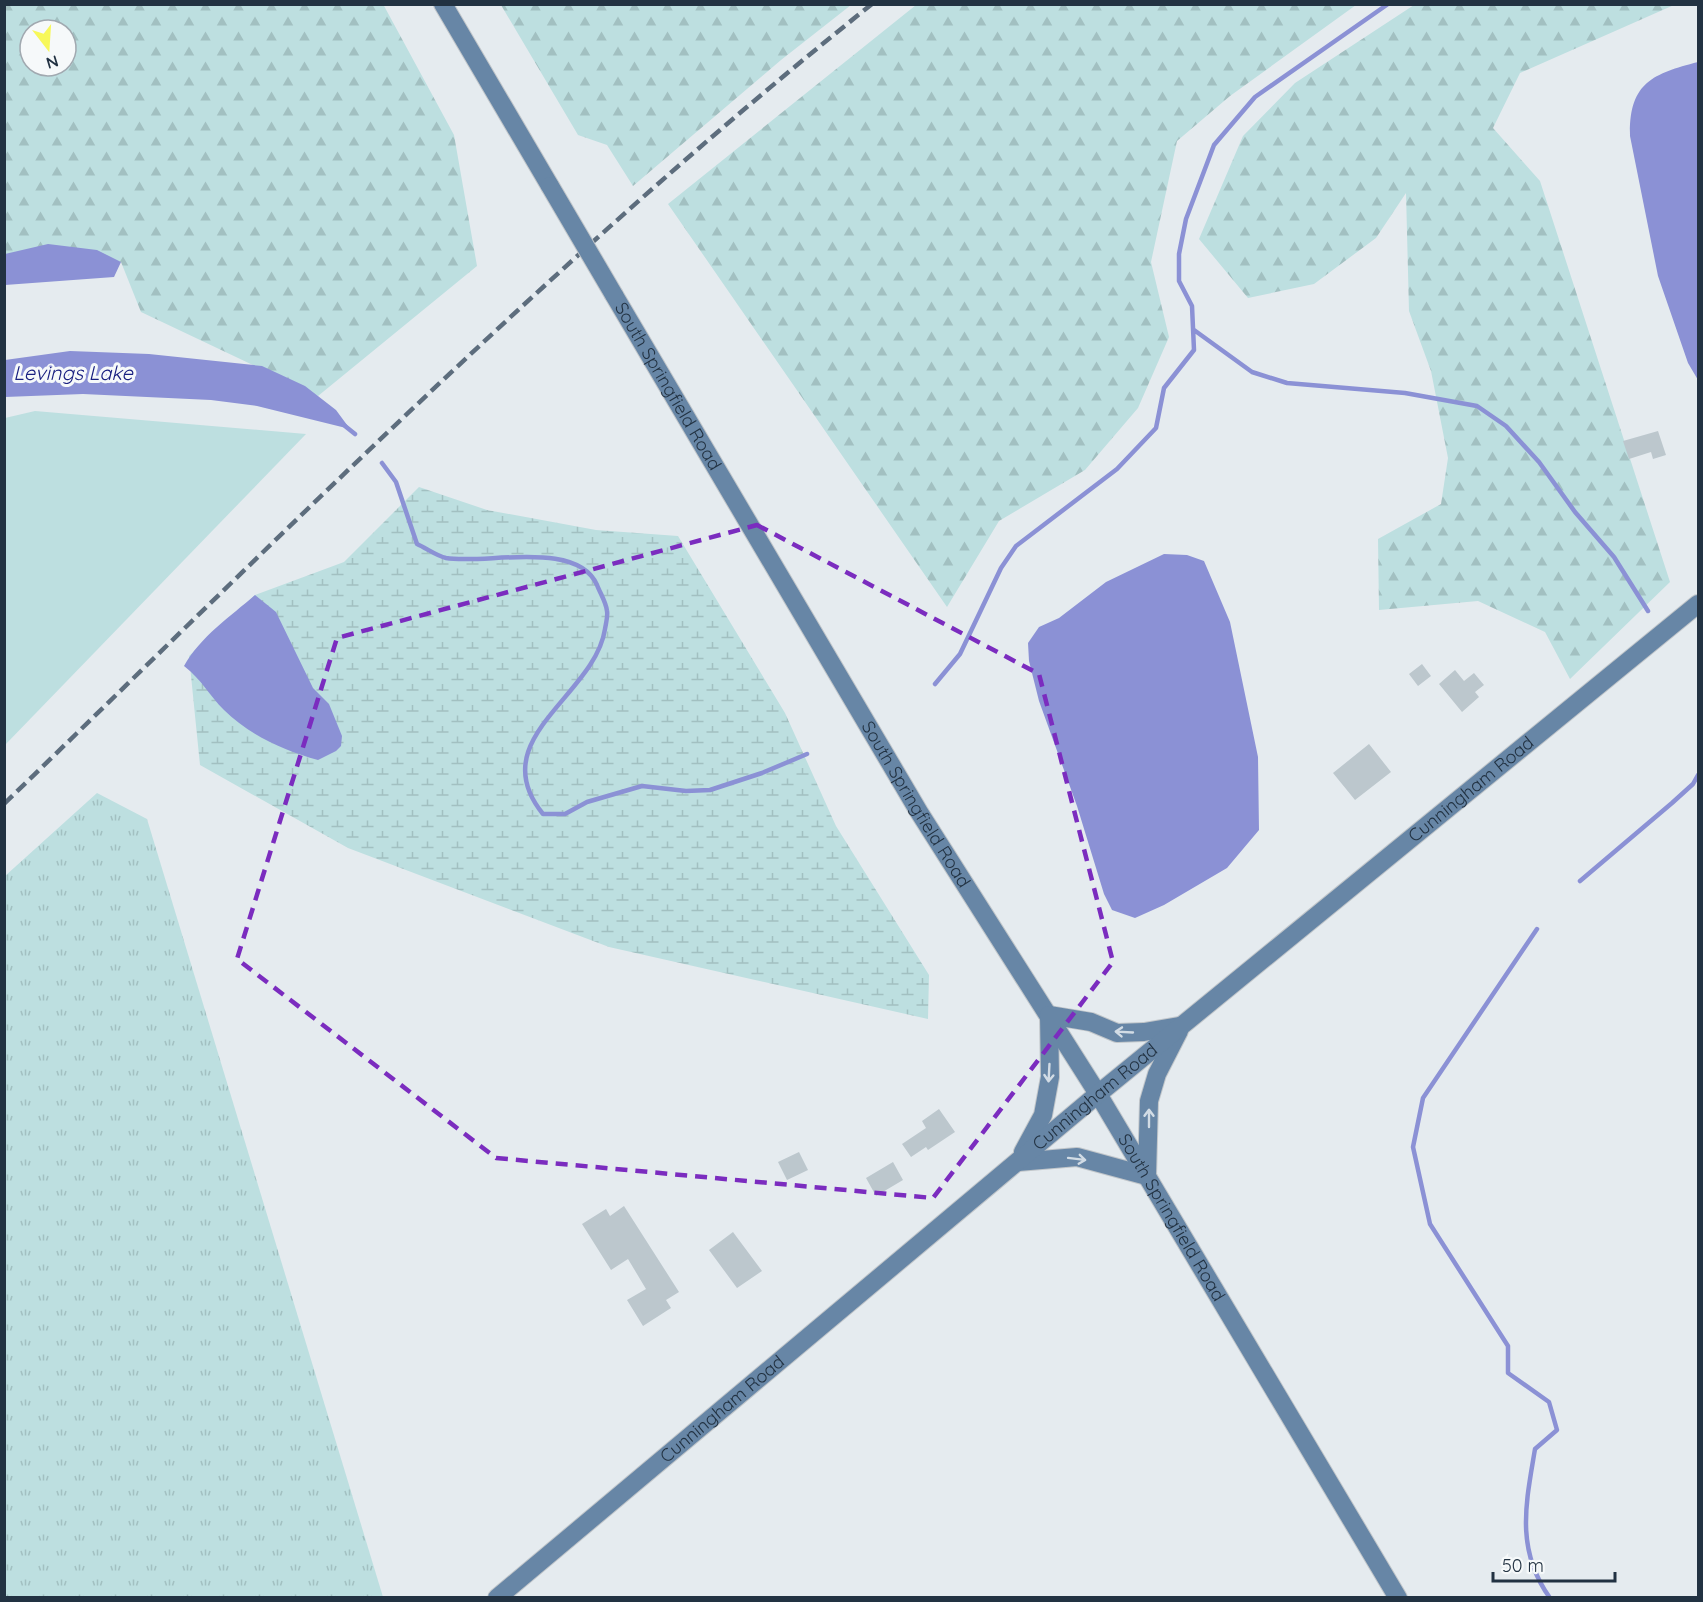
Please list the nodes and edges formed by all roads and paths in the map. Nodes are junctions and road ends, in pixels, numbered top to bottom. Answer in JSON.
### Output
{"nodes":[{"id":1,"x":443,"y":4,"type":"edge"},
{"id":2,"x":1698,"y":603,"type":"edge"},
{"id":3,"x":1049,"y":1015,"type":"junction"},
{"id":4,"x":1181,"y":1026,"type":"junction"},
{"id":5,"x":1098,"y":1094,"type":"junction"},
{"id":6,"x":1018,"y":1162,"type":"junction"},
{"id":7,"x":1147,"y":1176,"type":"junction"},
{"id":8,"x":497,"y":1598,"type":"edge"},
{"id":9,"x":1398,"y":1598,"type":"edge"}],
"edges":[{"from":1,"to":3,"type":"main road","name":"South Springfield Road","bridge":true},
{"from":2,"to":4,"type":"main road","name":"Cunningham Road"},
{"from":4,"to":3,"type":"main road","one_way":true},
{"from":3,"to":5,"type":"main road","name":"South Springfield Road"},
{"from":3,"to":6,"type":"main road","one_way":true},
{"from":4,"to":5,"type":"main road","name":"Cunningham Road"},
{"from":7,"to":4,"type":"main road","one_way":true},
{"from":5,"to":6,"type":"main road","name":"Cunningham Road"},
{"from":5,"to":7,"type":"main road","name":"South Springfield Road"},
{"from":6,"to":7,"type":"main road","one_way":true},
{"from":6,"to":8,"type":"main road","name":"Cunningham Road"},
{"from":7,"to":9,"type":"main road","name":"South Springfield Road"}]}
